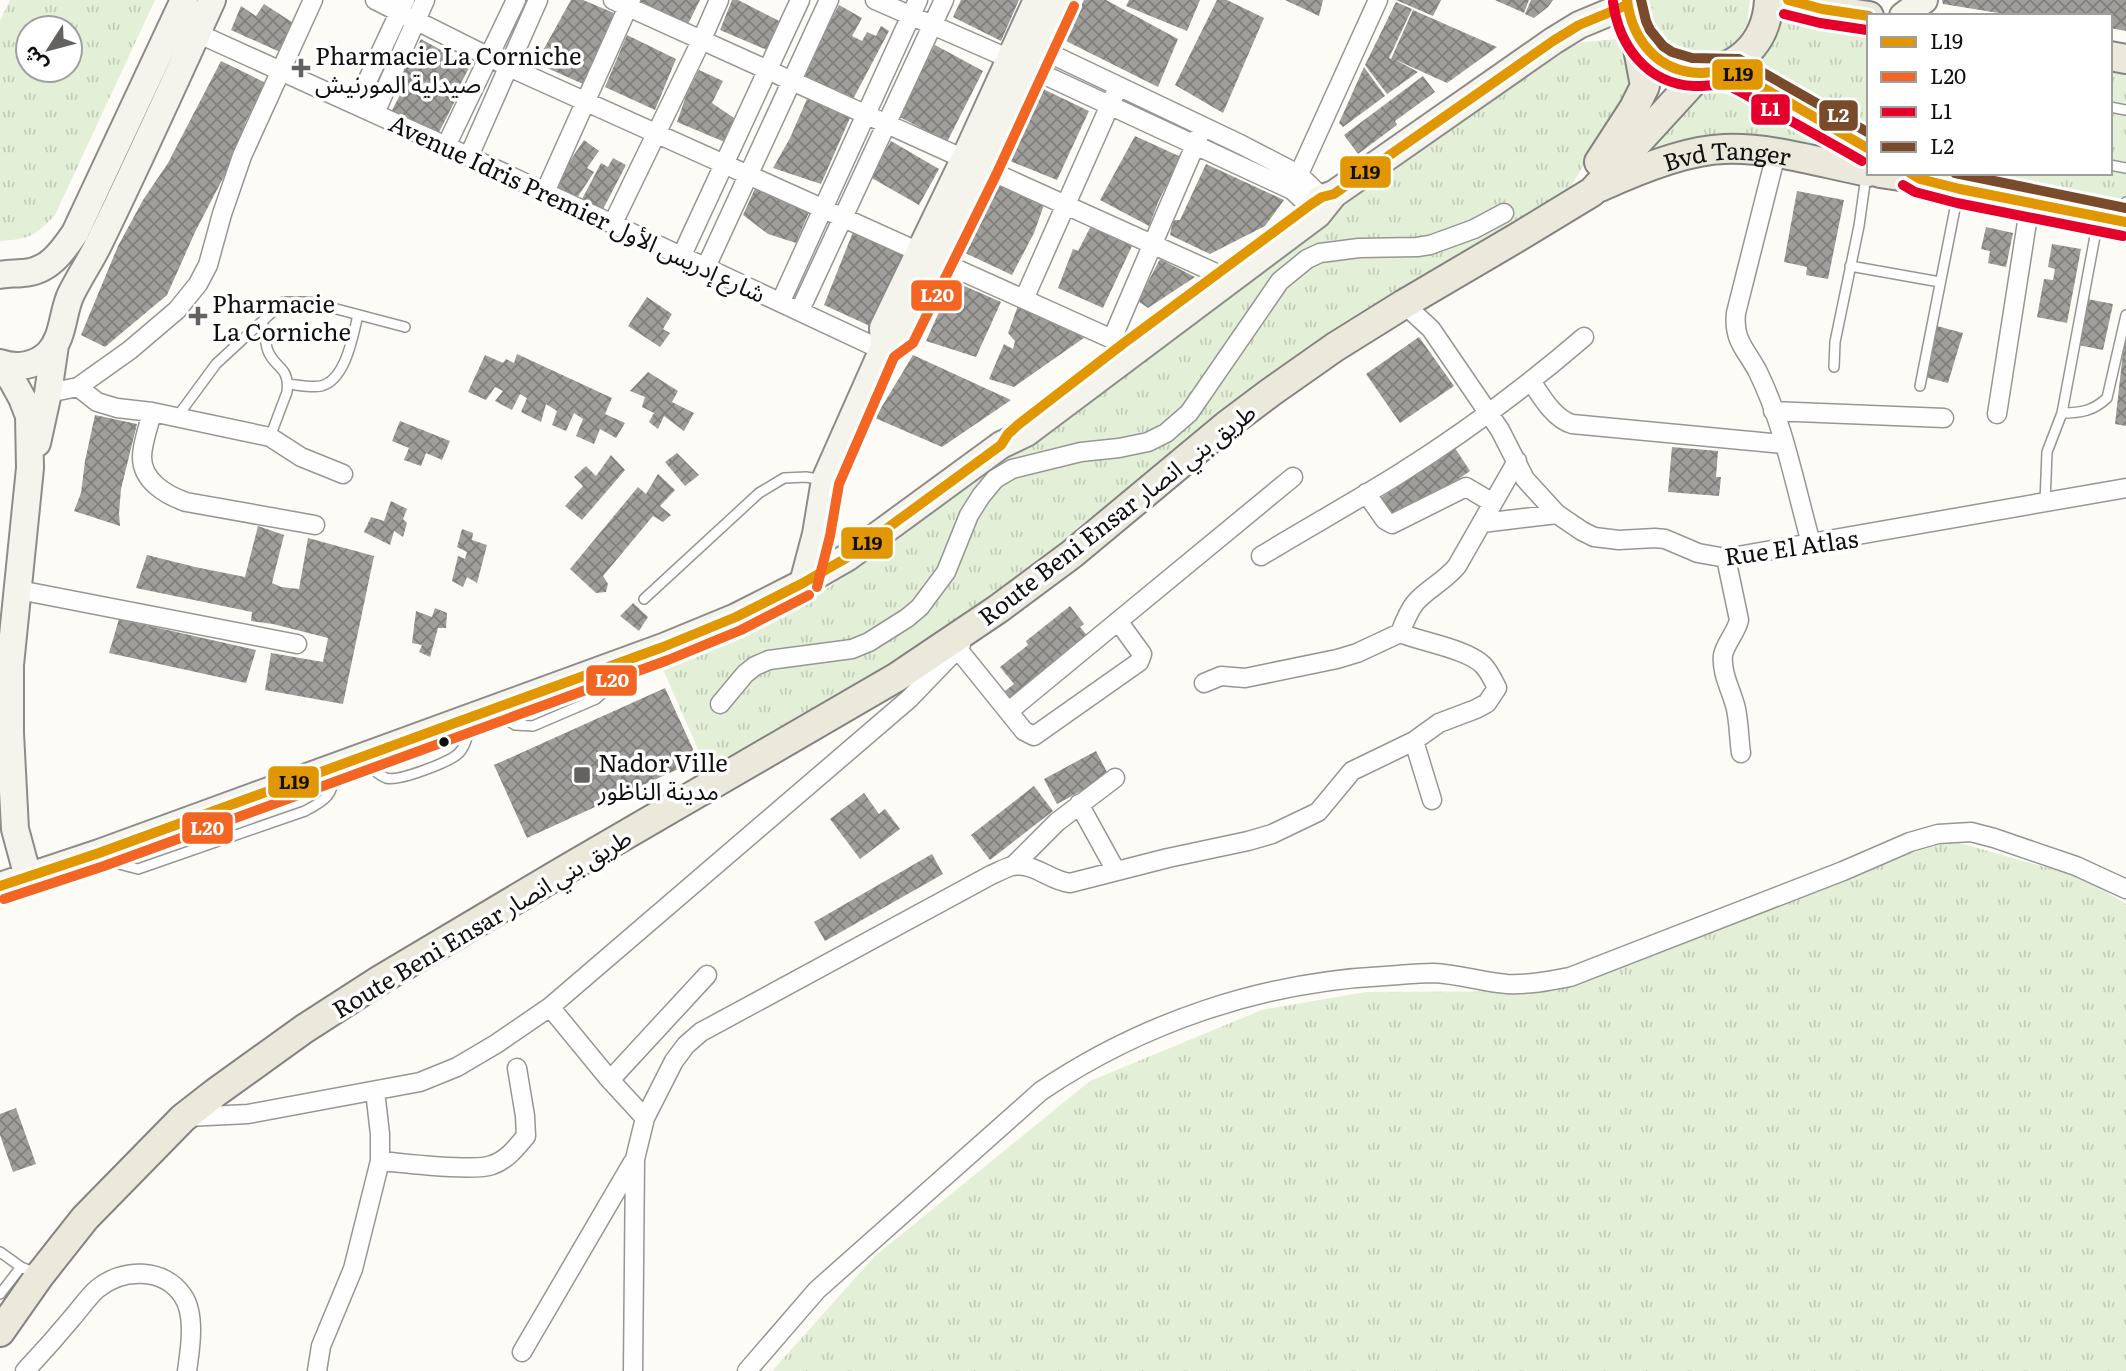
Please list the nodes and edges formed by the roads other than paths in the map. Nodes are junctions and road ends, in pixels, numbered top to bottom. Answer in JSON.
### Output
{"nodes":[{"id":1,"x":184,"y":0,"type":"edge"},
{"id":2,"x":212,"y":0,"type":"edge"},
{"id":3,"x":313,"y":0,"type":"edge"},
{"id":4,"x":375,"y":0,"type":"edge"},
{"id":5,"x":425,"y":0,"type":"edge"},
{"id":6,"x":516,"y":0,"type":"edge"},
{"id":7,"x":538,"y":0,"type":"edge"},
{"id":8,"x":719,"y":0,"type":"edge"},
{"id":9,"x":800,"y":0,"type":"edge"},
{"id":10,"x":830,"y":0,"type":"edge"},
{"id":11,"x":876,"y":0,"type":"edge"},
{"id":12,"x":944,"y":0,"type":"edge"},
{"id":13,"x":1037,"y":0,"type":"edge"},
{"id":14,"x":1061,"y":0,"type":"edge"},
{"id":15,"x":1378,"y":0,"type":"edge"},
{"id":16,"x":1785,"y":0,"type":"edge"},
{"id":17,"x":1924,"y":0,"type":"edge"},
{"id":18,"x":624,"y":2,"type":"edge"},
{"id":19,"x":1627,"y":2,"type":"edge"},
{"id":20,"x":914,"y":8,"type":"edge"},
{"id":21,"x":407,"y":11,"type":"edge"},
{"id":22,"x":1906,"y":14,"type":"edge"},
{"id":23,"x":1867,"y":16,"type":"edge"},
{"id":24,"x":933,"y":25,"type":"junction"},
{"id":25,"x":197,"y":33,"type":"junction"},
{"id":26,"x":1636,"y":35,"type":"junction"},
{"id":27,"x":702,"y":39,"type":"junction"},
{"id":28,"x":1024,"y":53,"type":"junction"},
{"id":29,"x":490,"y":57,"type":"junction"},
{"id":30,"x":509,"y":67,"type":"junction"},
{"id":31,"x":767,"y":70,"type":"junction"},
{"id":32,"x":281,"y":71,"type":"junction"},
{"id":33,"x":1710,"y":71,"type":"junction"},
{"id":34,"x":792,"y":81,"type":"junction"},
{"id":35,"x":1119,"y":86,"type":"junction"},
{"id":36,"x":586,"y":101,"type":"junction"},
{"id":37,"x":356,"y":105,"type":"junction"},
{"id":38,"x":1110,"y":106,"type":"junction"},
{"id":39,"x":375,"y":113,"type":"junction"},
{"id":40,"x":865,"y":115,"type":"junction"},
{"id":41,"x":887,"y":124,"type":"junction"},
{"id":42,"x":1203,"y":126,"type":"junction"},
{"id":43,"x":657,"y":133,"type":"junction"},
{"id":44,"x":1194,"y":145,"type":"junction"},
{"id":45,"x":446,"y":146,"type":"junction"},
{"id":46,"x":1776,"y":154,"type":"junction"},
{"id":47,"x":469,"y":156,"type":"junction"},
{"id":48,"x":1867,"y":160,"type":"edge"},
{"id":49,"x":724,"y":163,"type":"junction"},
{"id":50,"x":1867,"y":163,"type":"edge"},
{"id":51,"x":974,"y":164,"type":"junction"},
{"id":52,"x":749,"y":175,"type":"junction"},
{"id":53,"x":1869,"y":175,"type":"edge"},
{"id":54,"x":1915,"y":176,"type":"edge"},
{"id":55,"x":1961,"y":181,"type":"edge"},
{"id":56,"x":545,"y":192,"type":"junction"},
{"id":57,"x":1583,"y":196,"type":"junction"},
{"id":58,"x":1314,"y":197,"type":"junction"},
{"id":59,"x":2030,"y":203,"type":"junction"},
{"id":60,"x":1066,"y":206,"type":"junction"},
{"id":61,"x":823,"y":208,"type":"junction"},
{"id":62,"x":1504,"y":213,"type":"dead end"},
{"id":63,"x":2118,"y":215,"type":"edge"},
{"id":64,"x":843,"y":217,"type":"junction"},
{"id":65,"x":613,"y":223,"type":"junction"},
{"id":66,"x":1152,"y":246,"type":"junction"},
{"id":67,"x":682,"y":256,"type":"junction"},
{"id":68,"x":929,"y":256,"type":"junction"},
{"id":69,"x":1850,"y":266,"type":"junction"},
{"id":70,"x":706,"y":267,"type":"junction"},
{"id":71,"x":12,"y":274,"type":"edge"},
{"id":72,"x":1218,"y":275,"type":"junction"},
{"id":73,"x":1940,"y":282,"type":"junction"},
{"id":74,"x":1024,"y":299,"type":"junction"},
{"id":75,"x":781,"y":301,"type":"junction"},
{"id":76,"x":1404,"y":304,"type":"junction"},
{"id":77,"x":800,"y":310,"type":"junction"},
{"id":78,"x":358,"y":315,"type":"junction"},
{"id":79,"x":2126,"y":315,"type":"edge"},
{"id":80,"x":62,"y":317,"type":"junction"},
{"id":81,"x":262,"y":322,"type":"junction"},
{"id":82,"x":405,"y":327,"type":"dead end"},
{"id":83,"x":1584,"y":337,"type":"dead end"},
{"id":84,"x":1118,"y":341,"type":"junction"},
{"id":85,"x":55,"y":345,"type":"junction"},
{"id":86,"x":883,"y":349,"type":"junction"},
{"id":87,"x":0,"y":364,"type":"edge"},
{"id":88,"x":1834,"y":367,"type":"dead end"},
{"id":89,"x":1531,"y":381,"type":"junction"},
{"id":90,"x":288,"y":384,"type":"junction"},
{"id":91,"x":1920,"y":386,"type":"dead end"},
{"id":92,"x":78,"y":387,"type":"junction"},
{"id":93,"x":48,"y":393,"type":"junction"},
{"id":94,"x":1773,"y":411,"type":"junction"},
{"id":95,"x":152,"y":412,"type":"junction"},
{"id":96,"x":2062,"y":412,"type":"junction"},
{"id":97,"x":1488,"y":413,"type":"junction"},
{"id":98,"x":1997,"y":414,"type":"dead end"},
{"id":99,"x":177,"y":417,"type":"junction"},
{"id":100,"x":1944,"y":418,"type":"dead end"},
{"id":101,"x":270,"y":437,"type":"junction"},
{"id":102,"x":1783,"y":444,"type":"junction"},
{"id":103,"x":1001,"y":445,"type":"junction"},
{"id":104,"x":1517,"y":461,"type":"junction"},
{"id":105,"x":30,"y":468,"type":"junction"},
{"id":106,"x":343,"y":474,"type":"dead end"},
{"id":107,"x":1293,"y":477,"type":"dead end"},
{"id":108,"x":825,"y":480,"type":"junction"},
{"id":109,"x":2126,"y":488,"type":"edge"},
{"id":110,"x":1366,"y":494,"type":"junction"},
{"id":111,"x":2045,"y":502,"type":"junction"},
{"id":112,"x":1493,"y":503,"type":"junction"},
{"id":113,"x":1557,"y":514,"type":"junction"},
{"id":114,"x":1482,"y":523,"type":"junction"},
{"id":115,"x":315,"y":525,"type":"dead end"},
{"id":116,"x":1811,"y":543,"type":"junction"},
{"id":117,"x":1261,"y":556,"type":"dead end"},
{"id":118,"x":1726,"y":558,"type":"junction"},
{"id":119,"x":803,"y":583,"type":"junction"},
{"id":120,"x":19,"y":590,"type":"junction"},
{"id":121,"x":644,"y":599,"type":"dead end"},
{"id":122,"x":998,"y":609,"type":"junction"},
{"id":123,"x":1118,"y":621,"type":"junction"},
{"id":124,"x":1399,"y":633,"type":"junction"},
{"id":125,"x":297,"y":644,"type":"dead end"},
{"id":126,"x":957,"y":649,"type":"junction"},
{"id":127,"x":5,"y":664,"type":"edge"},
{"id":128,"x":1204,"y":683,"type":"dead end"},
{"id":129,"x":720,"y":705,"type":"dead end"},
{"id":130,"x":1009,"y":711,"type":"junction"},
{"id":131,"x":1414,"y":741,"type":"junction"},
{"id":132,"x":1741,"y":753,"type":"dead end"},
{"id":133,"x":1115,"y":778,"type":"dead end"},
{"id":134,"x":1432,"y":800,"type":"dead end"},
{"id":135,"x":1079,"y":804,"type":"junction"},
{"id":136,"x":1013,"y":866,"type":"junction"},
{"id":137,"x":1116,"y":871,"type":"junction"},
{"id":138,"x":27,"y":877,"type":"junction"},
{"id":139,"x":0,"y":886,"type":"edge"},
{"id":140,"x":2126,"y":889,"type":"edge"},
{"id":141,"x":707,"y":975,"type":"dead end"},
{"id":142,"x":550,"y":1007,"type":"junction"},
{"id":143,"x":517,"y":1068,"type":"dead end"},
{"id":144,"x":610,"y":1080,"type":"junction"},
{"id":145,"x":375,"y":1091,"type":"junction"},
{"id":146,"x":183,"y":1118,"type":"junction"},
{"id":147,"x":645,"y":1118,"type":"junction"},
{"id":148,"x":635,"y":1159,"type":"junction"},
{"id":149,"x":380,"y":1161,"type":"junction"},
{"id":150,"x":0,"y":1252,"type":"edge"},
{"id":151,"x":30,"y":1271,"type":"junction"},
{"id":152,"x":0,"y":1294,"type":"edge"},
{"id":153,"x":0,"y":1332,"type":"edge"},
{"id":154,"x":522,"y":1352,"type":"dead end"},
{"id":155,"x":25,"y":1371,"type":"edge"},
{"id":156,"x":187,"y":1371,"type":"edge"},
{"id":157,"x":317,"y":1371,"type":"edge"},
{"id":158,"x":633,"y":1371,"type":"edge"},
{"id":159,"x":747,"y":1371,"type":"edge"}],
"edges":[{"from":1,"to":71,"type":"main road"},
{"from":2,"to":25,"type":"main road"},
{"from":3,"to":32,"type":"street"},
{"from":4,"to":21,"type":"street"},
{"from":5,"to":21,"type":"street"},
{"from":6,"to":29,"type":"street"},
{"from":7,"to":30,"type":"street"},
{"from":8,"to":27,"type":"street"},
{"from":9,"to":31,"type":"street"},
{"from":10,"to":34,"type":"street"},
{"from":11,"to":20,"type":"street"},
{"from":12,"to":24,"type":"street"},
{"from":13,"to":28,"type":"main road"},
{"from":14,"to":28,"type":"main road"},
{"from":15,"to":58,"type":"street"},
{"from":16,"to":23,"type":"main road"},
{"from":16,"to":33,"type":"main road","name":"Route Beni Ensar طريق بني انصار"},
{"from":17,"to":22,"type":"main road"},
{"from":18,"to":27,"type":"street"},
{"from":18,"to":36,"type":"street"},
{"from":19,"to":26,"type":"main road","name":"Route Beni Ensar طريق بني انصار"},
{"from":19,"to":58,"type":"main road"},
{"from":20,"to":24,"type":"street"},
{"from":20,"to":40,"type":"street"},
{"from":21,"to":29,"type":"street"},
{"from":21,"to":37,"type":"street"},
{"from":21,"to":39,"type":"street"},
{"from":24,"to":28,"type":"street"},
{"from":24,"to":41,"type":"street"},
{"from":25,"to":32,"type":"street","name":"Avenue Idris Premier شارع إدريس الأول"},
{"from":25,"to":80,"type":"main road"},
{"from":26,"to":33,"type":"main road","name":"Bvd Tanger"},
{"from":26,"to":57,"type":"main road","name":"Route Beni Ensar طريق بني انصار"},
{"from":27,"to":31,"type":"street"},
{"from":27,"to":43,"type":"street"},
{"from":28,"to":35,"type":"street"},
{"from":28,"to":38,"type":"street"},
{"from":28,"to":51,"type":"main road"},
{"from":29,"to":30,"type":"street"},
{"from":29,"to":45,"type":"street"},
{"from":30,"to":36,"type":"street"},
{"from":30,"to":47,"type":"street"},
{"from":31,"to":34,"type":"street"},
{"from":31,"to":49,"type":"street"},
{"from":32,"to":37,"type":"street","name":"Avenue Idris Premier شارع إدريس الأول"},
{"from":32,"to":92,"type":"street"},
{"from":33,"to":48,"type":"main road","name":"Bvd Tanger"},
{"from":33,"to":57,"type":"main road","name":"Route Beni Ensar طريق بني انصار"},
{"from":34,"to":40,"type":"street"},
{"from":34,"to":52,"type":"street"},
{"from":35,"to":38,"type":"street"},
{"from":35,"to":42,"type":"street"},
{"from":36,"to":43,"type":"street"},
{"from":36,"to":56,"type":"street"},
{"from":37,"to":39,"type":"street","name":"Avenue Idris Premier شارع إدريس الأول"},
{"from":38,"to":44,"type":"street"},
{"from":38,"to":60,"type":"street"},
{"from":39,"to":45,"type":"street","name":"Avenue Idris Premier شارع إدريس الأول"},
{"from":40,"to":41,"type":"street"},
{"from":40,"to":61,"type":"street"},
{"from":41,"to":51,"type":"street"},
{"from":41,"to":64,"type":"street"},
{"from":42,"to":44,"type":"street"},
{"from":42,"to":58,"type":"street"},
{"from":43,"to":49,"type":"street"},
{"from":43,"to":65,"type":"street"},
{"from":44,"to":58,"type":"street"},
{"from":44,"to":66,"type":"street"},
{"from":45,"to":47,"type":"street","name":"Avenue Idris Premier شارع إدريس الأول"},
{"from":46,"to":50,"type":"main road","name":"Bvd Tanger"},
{"from":46,"to":57,"type":"main road","name":"Bvd Tanger"},
{"from":46,"to":94,"type":"street"},
{"from":47,"to":56,"type":"street","name":"Avenue Idris Premier شارع إدريس الأول"},
{"from":49,"to":52,"type":"street"},
{"from":49,"to":67,"type":"street"},
{"from":51,"to":60,"type":"street"},
{"from":51,"to":68,"type":"main road"},
{"from":52,"to":61,"type":"street"},
{"from":52,"to":70,"type":"street"},
{"from":53,"to":69,"type":"lane"},
{"from":54,"to":55,"type":"main road","name":"Bvd Tanger"},
{"from":55,"to":59,"type":"main road","name":"Bvd Tanger"},
{"from":55,"to":73,"type":"lane"},
{"from":56,"to":65,"type":"street","name":"Avenue Idris Premier شارع إدريس الأول"},
{"from":57,"to":76,"type":"main road","name":"Route Beni Ensar طريق بني انصار"},
{"from":58,"to":72,"type":"main road"},
{"from":58,"to":103,"type":"main road"},
{"from":59,"to":63,"type":"main road","name":"Bvd Tanger"},
{"from":59,"to":98,"type":"street"},
{"from":60,"to":66,"type":"street"},
{"from":60,"to":74,"type":"street"},
{"from":61,"to":64,"type":"street"},
{"from":61,"to":75,"type":"street"},
{"from":62,"to":129,"type":"street"},
{"from":63,"to":96,"type":"lane"},
{"from":64,"to":68,"type":"street"},
{"from":64,"to":77,"type":"street"},
{"from":65,"to":67,"type":"street","name":"Avenue Idris Premier شارع إدريس الأول"},
{"from":66,"to":72,"type":"street"},
{"from":66,"to":84,"type":"street"},
{"from":67,"to":70,"type":"street","name":"Avenue Idris Premier شارع إدريس الأول"},
{"from":68,"to":74,"type":"street"},
{"from":68,"to":86,"type":"main road"},
{"from":69,"to":73,"type":"lane"},
{"from":69,"to":88,"type":"lane"},
{"from":70,"to":75,"type":"street","name":"Avenue Idris Premier شارع إدريس الأول"},
{"from":71,"to":80,"type":"main road"},
{"from":72,"to":84,"type":"main road"},
{"from":73,"to":91,"type":"lane"},
{"from":74,"to":84,"type":"street"},
{"from":75,"to":77,"type":"street","name":"Avenue Idris Premier شارع إدريس الأول"},
{"from":76,"to":97,"type":"street","name":"Rue El Atlas"},
{"from":76,"to":122,"type":"main road","name":"Route Beni Ensar طريق بني انصار"},
{"from":77,"to":86,"type":"street","name":"Avenue Idris Premier شارع إدريس الأول"},
{"from":78,"to":81,"type":"lane"},
{"from":78,"to":82,"type":"lane"},
{"from":78,"to":90,"type":"lane"},
{"from":79,"to":96,"type":"lane"},
{"from":80,"to":85,"type":"main road"},
{"from":81,"to":90,"type":"lane"},
{"from":81,"to":99,"type":"lane"},
{"from":83,"to":89,"type":"street"},
{"from":84,"to":103,"type":"main road"},
{"from":85,"to":87,"type":"main road"},
{"from":85,"to":93,"type":"main road"},
{"from":86,"to":108,"type":"main road"},
{"from":87,"to":105,"type":"main road"},
{"from":89,"to":97,"type":"street"},
{"from":89,"to":102,"type":"street"},
{"from":90,"to":101,"type":"lane"},
{"from":92,"to":93,"type":"street"},
{"from":92,"to":95,"type":"street"},
{"from":93,"to":105,"type":"main road"},
{"from":94,"to":100,"type":"street"},
{"from":94,"to":102,"type":"street"},
{"from":95,"to":99,"type":"street"},
{"from":95,"to":115,"type":"street"},
{"from":96,"to":111,"type":"lane"},
{"from":97,"to":104,"type":"street","name":"Rue El Atlas"},
{"from":97,"to":110,"type":"street"},
{"from":99,"to":101,"type":"street"},
{"from":101,"to":106,"type":"street"},
{"from":102,"to":116,"type":"street"},
{"from":103,"to":119,"type":"main road"},
{"from":104,"to":112,"type":"street"},
{"from":104,"to":113,"type":"street","name":"Rue El Atlas"},
{"from":105,"to":120,"type":"main road"},
{"from":107,"to":123,"type":"street"},
{"from":108,"to":119,"type":"main road"},
{"from":108,"to":121,"type":"lane"},
{"from":109,"to":111,"type":"street","name":"Rue El Atlas"},
{"from":110,"to":112,"type":"street"},
{"from":110,"to":117,"type":"street"},
{"from":111,"to":116,"type":"street","name":"Rue El Atlas"},
{"from":112,"to":114,"type":"street"},
{"from":113,"to":114,"type":"street"},
{"from":113,"to":118,"type":"street","name":"Rue El Atlas"},
{"from":114,"to":124,"type":"street"},
{"from":116,"to":118,"type":"street","name":"Rue El Atlas"},
{"from":118,"to":132,"type":"street"},
{"from":119,"to":138,"type":"main road"},
{"from":120,"to":125,"type":"street"},
{"from":120,"to":127,"type":"main road"},
{"from":122,"to":126,"type":"street"},
{"from":122,"to":146,"type":"main road","name":"Route Beni Ensar طريق بني انصار"},
{"from":123,"to":130,"type":"street"},
{"from":123,"to":130,"type":"street"},
{"from":124,"to":128,"type":"street"},
{"from":124,"to":131,"type":"street"},
{"from":126,"to":130,"type":"street"},
{"from":126,"to":142,"type":"street"},
{"from":127,"to":138,"type":"main road"},
{"from":131,"to":134,"type":"street"},
{"from":131,"to":137,"type":"street"},
{"from":133,"to":135,"type":"street"},
{"from":135,"to":136,"type":"street"},
{"from":135,"to":137,"type":"street"},
{"from":136,"to":137,"type":"street"},
{"from":136,"to":147,"type":"street"},
{"from":138,"to":139,"type":"main road"},
{"from":140,"to":159,"type":"street"},
{"from":141,"to":144,"type":"street"},
{"from":142,"to":144,"type":"street"},
{"from":142,"to":145,"type":"street"},
{"from":143,"to":149,"type":"street"},
{"from":144,"to":147,"type":"street"},
{"from":145,"to":146,"type":"street"},
{"from":145,"to":149,"type":"street"},
{"from":146,"to":151,"type":"main road","name":"Route Beni Ensar طريق بني انصار"},
{"from":147,"to":148,"type":"street"},
{"from":148,"to":154,"type":"street"},
{"from":148,"to":158,"type":"street"},
{"from":149,"to":157,"type":"street"},
{"from":150,"to":151,"type":"lane"},
{"from":151,"to":152,"type":"lane"},
{"from":151,"to":153,"type":"main road","name":"Route Beni Ensar طريق بني انصار"},
{"from":155,"to":156,"type":"street"}]}
